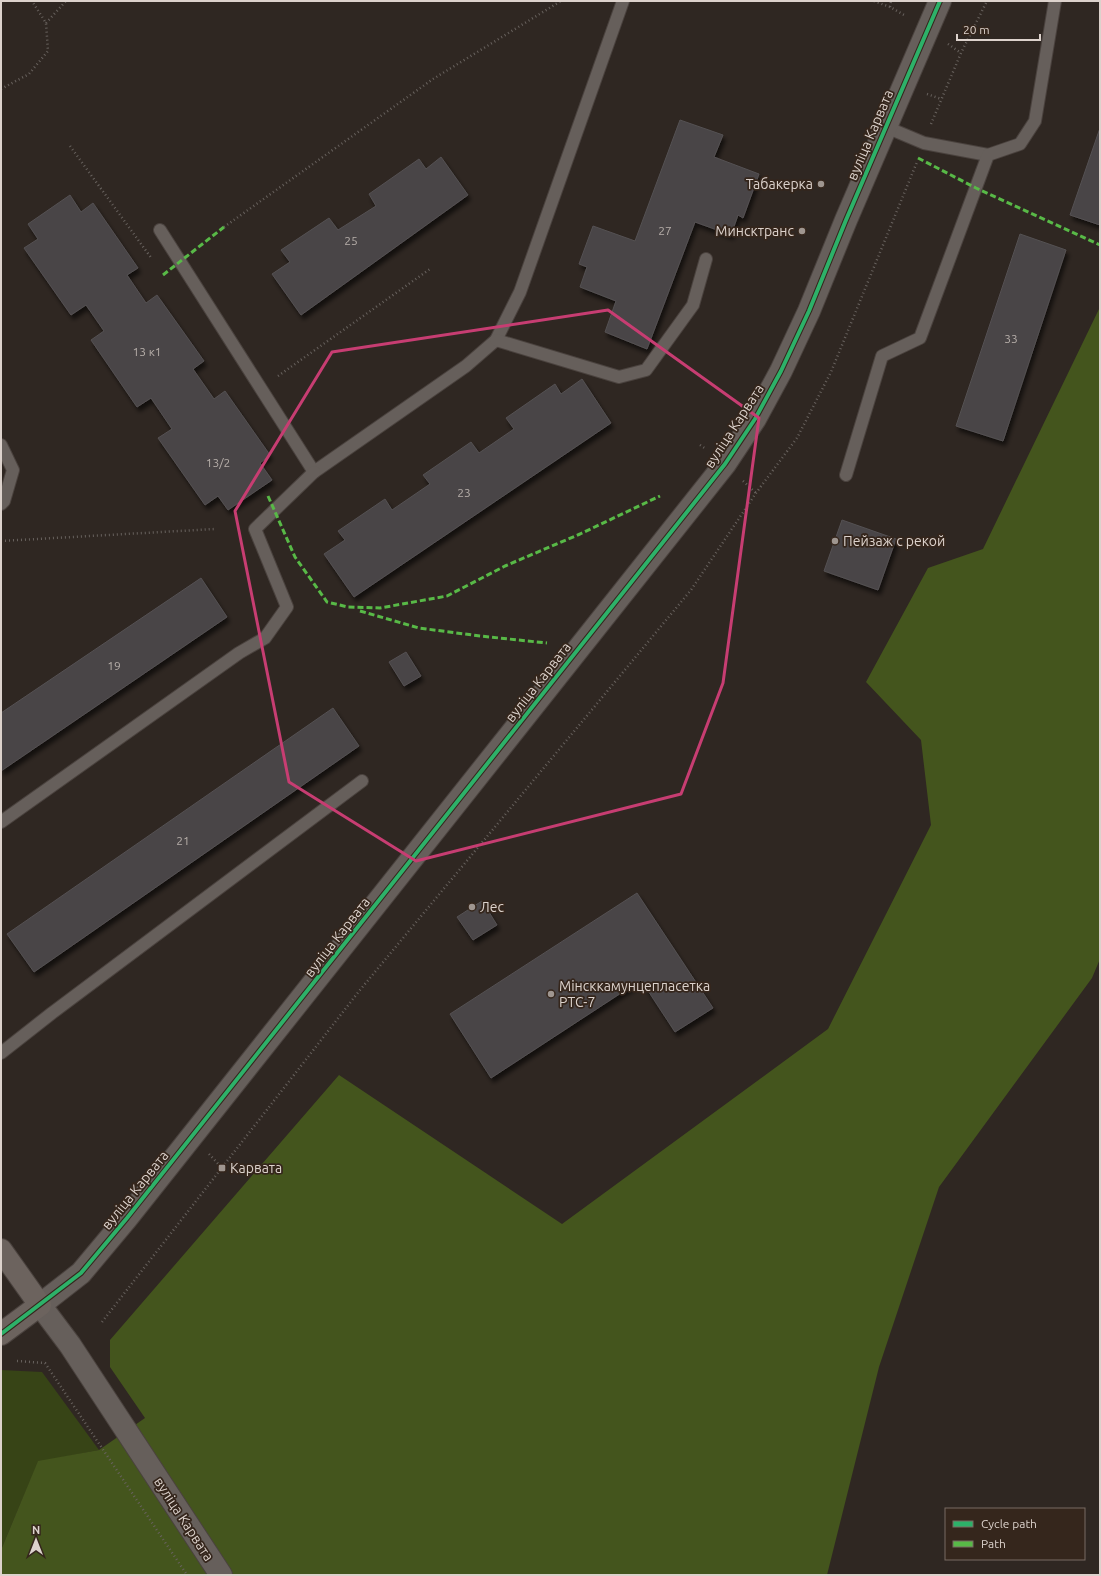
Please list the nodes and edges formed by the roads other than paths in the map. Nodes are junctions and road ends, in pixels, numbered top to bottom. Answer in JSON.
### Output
{"nodes":[{"id":1,"x":623,"y":1,"type":"edge"},
{"id":2,"x":940,"y":1,"type":"edge"},
{"id":3,"x":1055,"y":1,"type":"edge"},
{"id":4,"x":886,"y":127,"type":"junction"},
{"id":5,"x":988,"y":155,"type":"junction"},
{"id":6,"x":160,"y":230,"type":"dead end"},
{"id":7,"x":706,"y":259,"type":"dead end"},
{"id":8,"x":496,"y":340,"type":"junction"},
{"id":9,"x":1,"y":445,"type":"edge"},
{"id":10,"x":314,"y":472,"type":"junction"},
{"id":11,"x":846,"y":475,"type":"dead end"},
{"id":12,"x":1,"y":504,"type":"edge"},
{"id":13,"x":362,"y":781,"type":"dead end"},
{"id":14,"x":1,"y":822,"type":"edge"},
{"id":15,"x":1,"y":1053,"type":"edge"},
{"id":16,"x":1,"y":1250,"type":"edge"},
{"id":17,"x":40,"y":1305,"type":"junction"},
{"id":18,"x":1,"y":1334,"type":"edge"},
{"id":19,"x":221,"y":1575,"type":"edge"}],
"edges":[{"from":1,"to":8,"type":"lane"},
{"from":2,"to":4,"type":"street","name":"вуліца Карвата"},
{"from":3,"to":5,"type":"lane"},
{"from":4,"to":5,"type":"lane"},
{"from":4,"to":17,"type":"street","name":"вуліца Карвата"},
{"from":5,"to":11,"type":"lane"},
{"from":6,"to":10,"type":"lane"},
{"from":7,"to":8,"type":"lane"},
{"from":8,"to":10,"type":"lane"},
{"from":9,"to":12,"type":"lane"},
{"from":10,"to":14,"type":"lane"},
{"from":13,"to":15,"type":"lane"},
{"from":16,"to":17,"type":"street","name":"вуліца Карвата"},
{"from":17,"to":18,"type":"street"},
{"from":17,"to":19,"type":"street","name":"вуліца Карвата"}]}
